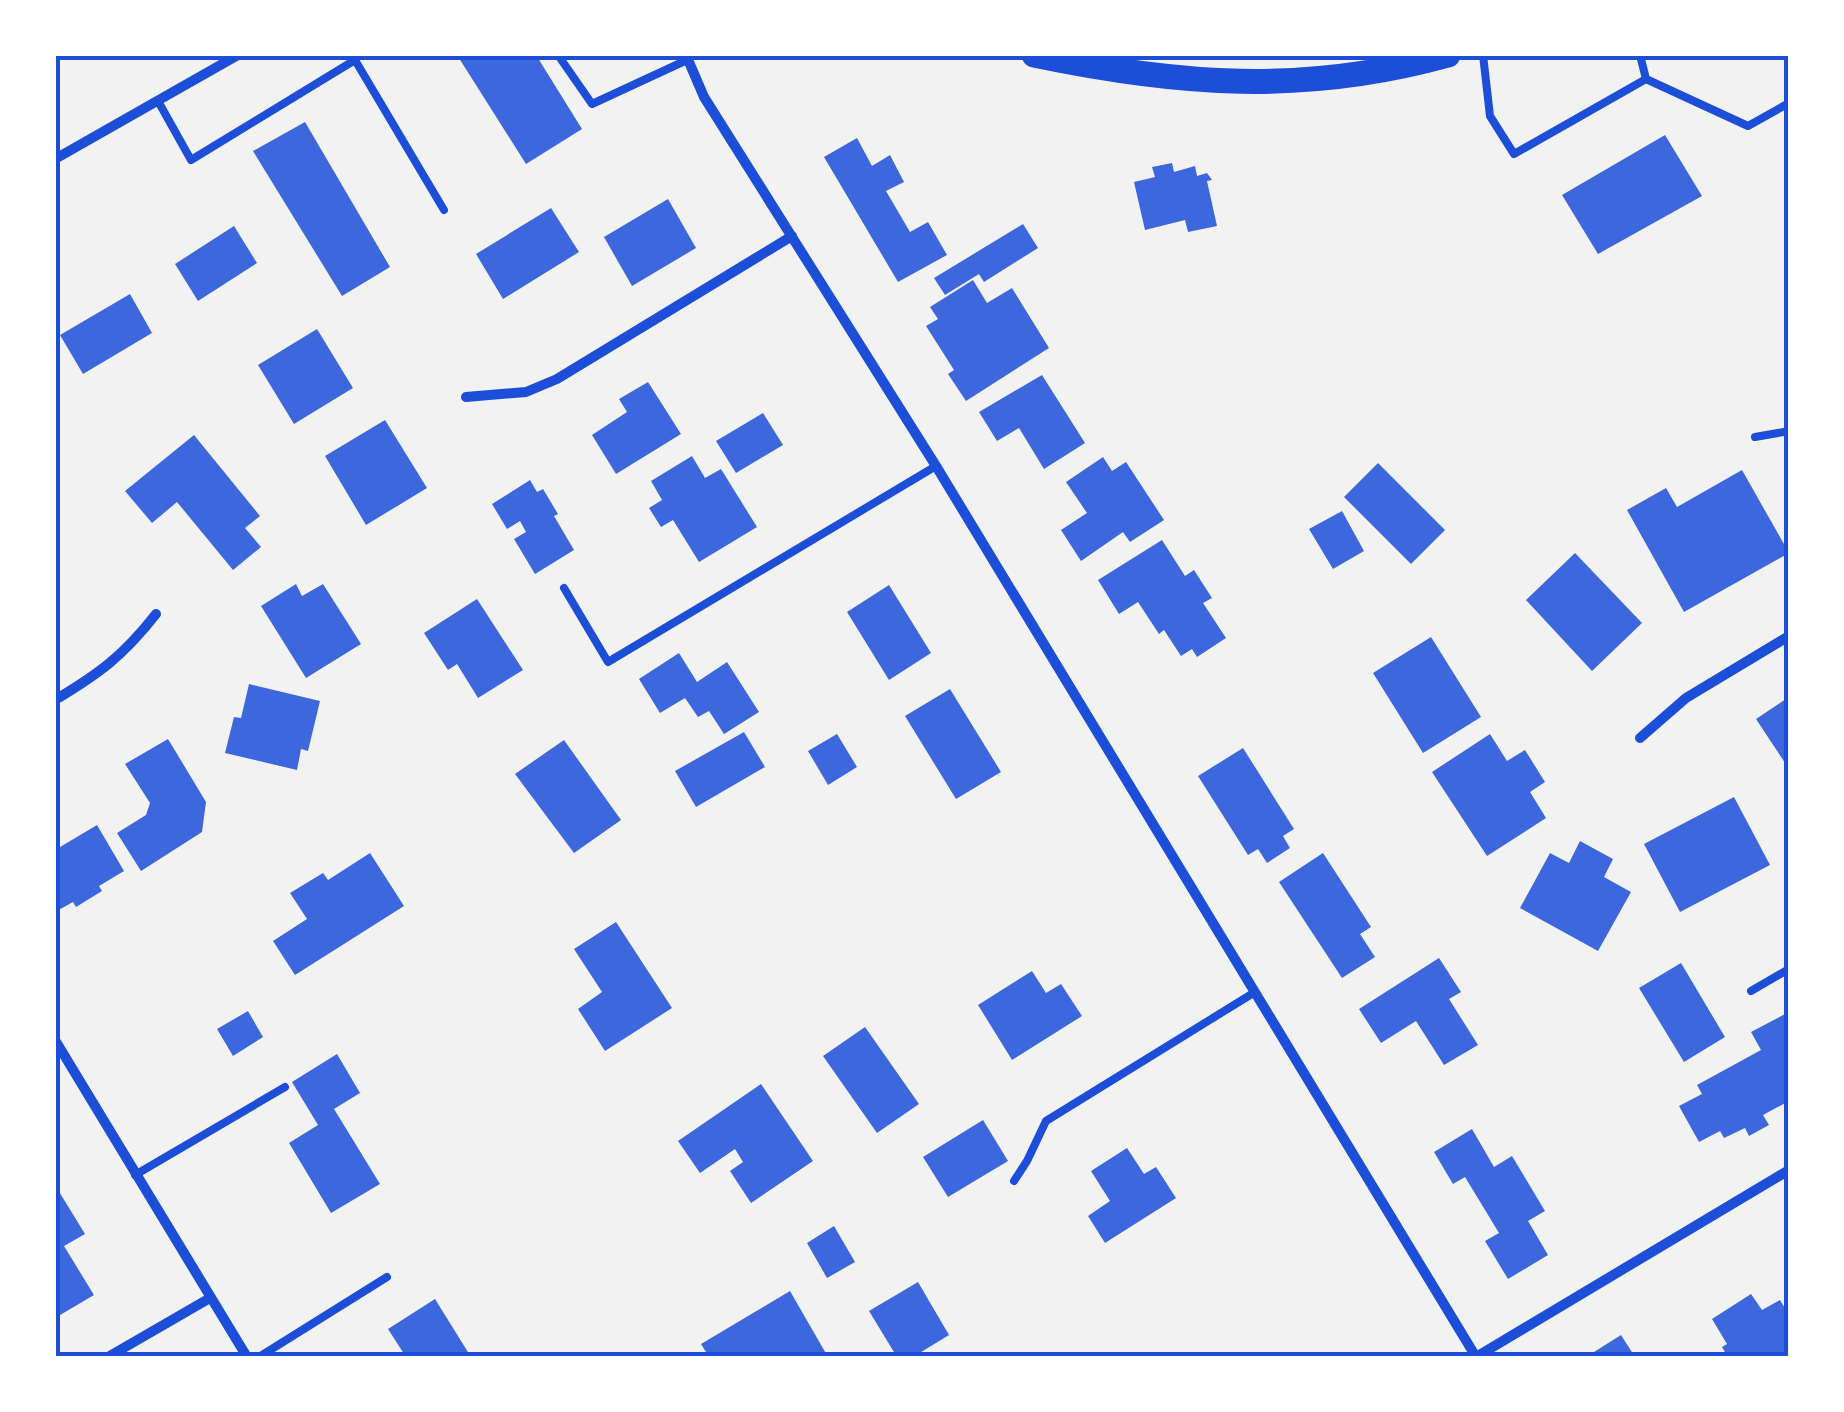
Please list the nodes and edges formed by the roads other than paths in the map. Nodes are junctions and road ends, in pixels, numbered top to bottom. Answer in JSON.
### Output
{"nodes":[{"id":1,"x":238,"y":55,"type":"edge"},
{"id":2,"x":558,"y":55,"type":"edge"},
{"id":3,"x":1034,"y":55,"type":"edge"},
{"id":4,"x":1448,"y":55,"type":"edge"},
{"id":5,"x":1483,"y":55,"type":"edge"},
{"id":6,"x":1640,"y":55,"type":"edge"},
{"id":7,"x":686,"y":57,"type":"edge"},
{"id":8,"x":1646,"y":79,"type":"junction"},
{"id":9,"x":158,"y":100,"type":"junction"},
{"id":10,"x":1789,"y":103,"type":"edge"},
{"id":11,"x":55,"y":159,"type":"edge"},
{"id":12,"x":444,"y":210,"type":"dead end"},
{"id":13,"x":792,"y":236,"type":"junction"},
{"id":14,"x":466,"y":397,"type":"dead end"},
{"id":15,"x":1789,"y":431,"type":"edge"},
{"id":16,"x":1755,"y":437,"type":"dead end"},
{"id":17,"x":936,"y":466,"type":"junction"},
{"id":18,"x":564,"y":588,"type":"dead end"},
{"id":19,"x":156,"y":614,"type":"dead end"},
{"id":20,"x":1789,"y":636,"type":"edge"},
{"id":21,"x":55,"y":700,"type":"edge"},
{"id":22,"x":1640,"y":738,"type":"dead end"},
{"id":23,"x":1789,"y":969,"type":"edge"},
{"id":24,"x":1751,"y":991,"type":"dead end"},
{"id":25,"x":1255,"y":992,"type":"junction"},
{"id":26,"x":55,"y":1040,"type":"edge"},
{"id":27,"x":285,"y":1086,"type":"dead end"},
{"id":28,"x":1789,"y":1170,"type":"edge"},
{"id":29,"x":135,"y":1175,"type":"junction"},
{"id":30,"x":1014,"y":1181,"type":"dead end"},
{"id":31,"x":386,"y":1277,"type":"dead end"},
{"id":32,"x":210,"y":1298,"type":"junction"},
{"id":33,"x":108,"y":1357,"type":"edge"},
{"id":34,"x":247,"y":1357,"type":"edge"},
{"id":35,"x":259,"y":1357,"type":"edge"},
{"id":36,"x":1476,"y":1357,"type":"edge"}],
"edges":[{"from":1,"to":9,"type":"street"},
{"from":2,"to":7,"type":"lane"},
{"from":3,"to":4,"type":"main road"},
{"from":5,"to":8,"type":"lane"},
{"from":6,"to":8,"type":"lane"},
{"from":7,"to":13,"type":"street"},
{"from":8,"to":10,"type":"lane"},
{"from":9,"to":11,"type":"street"},
{"from":9,"to":12,"type":"lane"},
{"from":13,"to":14,"type":"street"},
{"from":13,"to":17,"type":"street"},
{"from":15,"to":16,"type":"lane"},
{"from":17,"to":18,"type":"lane"},
{"from":17,"to":25,"type":"street"},
{"from":19,"to":21,"type":"street"},
{"from":20,"to":22,"type":"street"},
{"from":23,"to":24,"type":"lane"},
{"from":25,"to":30,"type":"lane"},
{"from":25,"to":36,"type":"street"},
{"from":26,"to":29,"type":"street"},
{"from":27,"to":29,"type":"lane"},
{"from":28,"to":36,"type":"street"},
{"from":29,"to":32,"type":"street"},
{"from":31,"to":35,"type":"lane"},
{"from":32,"to":33,"type":"street"},
{"from":32,"to":34,"type":"street"}]}
